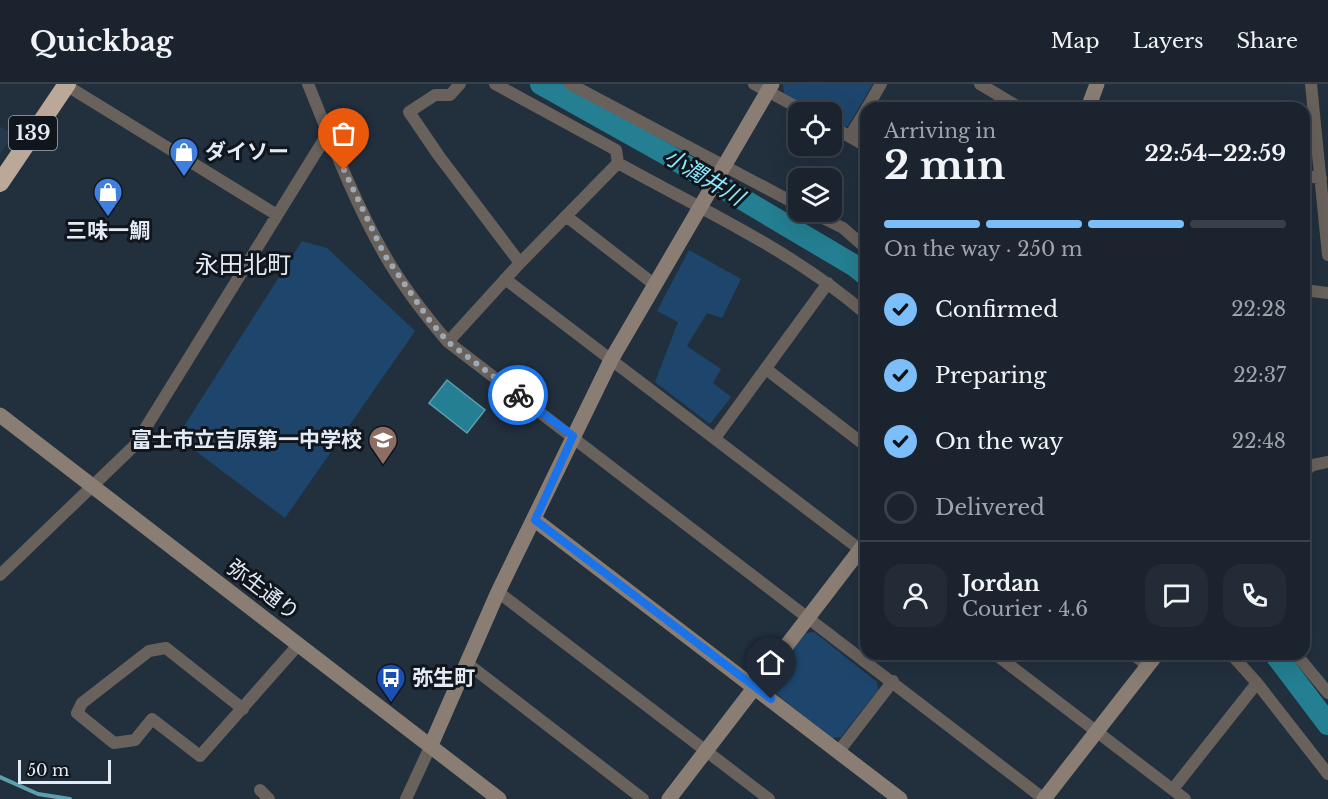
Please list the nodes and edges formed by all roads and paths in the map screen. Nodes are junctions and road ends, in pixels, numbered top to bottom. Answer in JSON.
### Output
{"nodes":[{"id":1,"x":66,"y":84,"type":"edge"},
{"id":2,"x":308,"y":84,"type":"edge"},
{"id":3,"x":460,"y":84,"type":"edge"},
{"id":4,"x":495,"y":84,"type":"edge"},
{"id":5,"x":570,"y":84,"type":"edge"},
{"id":6,"x":881,"y":84,"type":"edge"},
{"id":7,"x":981,"y":84,"type":"edge"},
{"id":8,"x":1097,"y":84,"type":"edge"},
{"id":9,"x":1311,"y":84,"type":"edge"},
{"id":10,"x":765,"y":87,"type":"edge"},
{"id":11,"x":790,"y":102,"type":"edge"},
{"id":12,"x":870,"y":102,"type":"edge"},
{"id":13,"x":1010,"y":102,"type":"edge"},
{"id":14,"x":1090,"y":102,"type":"edge"},
{"id":15,"x":860,"y":119,"type":"edge"},
{"id":16,"x":842,"y":132,"type":"edge"},
{"id":17,"x":328,"y":133,"type":"junction"},
{"id":18,"x":850,"y":136,"type":"junction"},
{"id":19,"x":860,"y":142,"type":"edge"},
{"id":20,"x":618,"y":163,"type":"junction"},
{"id":21,"x":724,"y":167,"type":"junction"},
{"id":22,"x":1310,"y":177,"type":"edge"},
{"id":23,"x":1321,"y":178,"type":"junction"},
{"id":24,"x":0,"y":183,"type":"edge"},
{"id":25,"x":788,"y":200,"type":"edge"},
{"id":26,"x":700,"y":209,"type":"junction"},
{"id":27,"x":277,"y":215,"type":"junction"},
{"id":28,"x":566,"y":216,"type":"junction"},
{"id":29,"x":831,"y":222,"type":"edge"},
{"id":30,"x":860,"y":243,"type":"edge"},
{"id":31,"x":1328,"y":255,"type":"edge"},
{"id":32,"x":520,"y":263,"type":"junction"},
{"id":33,"x":505,"y":279,"type":"junction"},
{"id":34,"x":828,"y":284,"type":"junction"},
{"id":35,"x":655,"y":285,"type":"junction"},
{"id":36,"x":1310,"y":291,"type":"edge"},
{"id":37,"x":1328,"y":293,"type":"edge"},
{"id":38,"x":860,"y":309,"type":"edge"},
{"id":39,"x":448,"y":342,"type":"junction"},
{"id":40,"x":611,"y":360,"type":"junction"},
{"id":41,"x":766,"y":369,"type":"junction"},
{"id":42,"x":0,"y":415,"type":"edge"},
{"id":43,"x":573,"y":436,"type":"junction"},
{"id":44,"x":715,"y":438,"type":"junction"},
{"id":45,"x":860,"y":441,"type":"edge"},
{"id":46,"x":1328,"y":462,"type":"edge"},
{"id":47,"x":1310,"y":467,"type":"edge"},
{"id":48,"x":93,"y":486,"type":"junction"},
{"id":49,"x":535,"y":520,"type":"junction"},
{"id":50,"x":860,"y":545,"type":"edge"},
{"id":51,"x":860,"y":553,"type":"edge"},
{"id":52,"x":0,"y":575,"type":"edge"},
{"id":53,"x":498,"y":592,"type":"junction"},
{"id":54,"x":808,"y":617,"type":"junction"},
{"id":55,"x":299,"y":644,"type":"junction"},
{"id":56,"x":860,"y":657,"type":"edge"},
{"id":57,"x":864,"y":660,"type":"edge"},
{"id":58,"x":1003,"y":660,"type":"edge"},
{"id":59,"x":1153,"y":660,"type":"edge"},
{"id":60,"x":1236,"y":660,"type":"edge"},
{"id":61,"x":1301,"y":660,"type":"edge"},
{"id":62,"x":468,"y":664,"type":"junction"},
{"id":63,"x":892,"y":681,"type":"junction"},
{"id":64,"x":1257,"y":683,"type":"junction"},
{"id":65,"x":754,"y":686,"type":"junction"},
{"id":66,"x":1328,"y":693,"type":"edge"},
{"id":67,"x":243,"y":709,"type":"junction"},
{"id":68,"x":1096,"y":732,"type":"junction"},
{"id":69,"x":431,"y":745,"type":"junction"},
{"id":70,"x":705,"y":750,"type":"junction"},
{"id":71,"x":838,"y":751,"type":"junction"},
{"id":72,"x":1328,"y":774,"type":"edge"},
{"id":73,"x":1173,"y":789,"type":"junction"},
{"id":74,"x":260,"y":790,"type":"dead end"},
{"id":75,"x":270,"y":799,"type":"edge"},
{"id":76,"x":406,"y":799,"type":"edge"},
{"id":77,"x":500,"y":799,"type":"edge"},
{"id":78,"x":643,"y":799,"type":"edge"},
{"id":79,"x":669,"y":799,"type":"edge"},
{"id":80,"x":769,"y":799,"type":"edge"},
{"id":81,"x":900,"y":799,"type":"edge"},
{"id":82,"x":1044,"y":799,"type":"edge"},
{"id":83,"x":1185,"y":799,"type":"edge"}],
"edges":[{"from":1,"to":24,"type":"highway","number":"139"},
{"from":1,"to":27,"type":"street"},
{"from":2,"to":17,"type":"street"},
{"from":3,"to":32,"type":"street"},
{"from":4,"to":20,"type":"street"},
{"from":5,"to":21,"type":"street"},
{"from":6,"to":12,"type":"street"},
{"from":7,"to":13,"type":"street"},
{"from":8,"to":14,"type":"street"},
{"from":9,"to":23,"type":"street"},
{"from":10,"to":11,"type":"street"},
{"from":10,"to":21,"type":"street"},
{"from":15,"to":18,"type":"street"},
{"from":16,"to":18,"type":"street"},
{"from":17,"to":27,"type":"street"},
{"from":17,"to":39,"type":"street"},
{"from":18,"to":19,"type":"street"},
{"from":20,"to":26,"type":"street"},
{"from":20,"to":28,"type":"street"},
{"from":21,"to":25,"type":"street"},
{"from":21,"to":26,"type":"street"},
{"from":22,"to":23,"type":"street"},
{"from":23,"to":31,"type":"street"},
{"from":26,"to":34,"type":"street"},
{"from":26,"to":35,"type":"street"},
{"from":27,"to":48,"type":"street"},
{"from":28,"to":32,"type":"street"},
{"from":28,"to":35,"type":"street"},
{"from":29,"to":30,"type":"street"},
{"from":32,"to":33,"type":"street"},
{"from":33,"to":39,"type":"street"},
{"from":33,"to":40,"type":"street"},
{"from":34,"to":38,"type":"street"},
{"from":34,"to":41,"type":"street"},
{"from":35,"to":40,"type":"street"},
{"from":36,"to":37,"type":"street"},
{"from":39,"to":43,"type":"street"},
{"from":40,"to":43,"type":"street"},
{"from":40,"to":44,"type":"street"},
{"from":41,"to":44,"type":"street"},
{"from":41,"to":45,"type":"street"},
{"from":42,"to":48,"type":"street","name":"弥生通り"},
{"from":43,"to":49,"type":"street"},
{"from":43,"to":54,"type":"street"},
{"from":44,"to":50,"type":"street"},
{"from":46,"to":47,"type":"street"},
{"from":48,"to":52,"type":"street"},
{"from":48,"to":55,"type":"street","name":"弥生通り"},
{"from":49,"to":53,"type":"street"},
{"from":49,"to":65,"type":"street"},
{"from":51,"to":54,"type":"street"},
{"from":53,"to":62,"type":"street"},
{"from":53,"to":70,"type":"street"},
{"from":54,"to":56,"type":"street"},
{"from":54,"to":65,"type":"street"},
{"from":55,"to":67,"type":"street"},
{"from":55,"to":69,"type":"street","name":"弥生通り"},
{"from":57,"to":63,"type":"street"},
{"from":58,"to":68,"type":"street"},
{"from":59,"to":68,"type":"street"},
{"from":60,"to":64,"type":"street"},
{"from":61,"to":66,"type":"street"},
{"from":62,"to":69,"type":"street"},
{"from":62,"to":78,"type":"street"},
{"from":63,"to":71,"type":"street"},
{"from":63,"to":82,"type":"street"},
{"from":64,"to":72,"type":"street"},
{"from":64,"to":73,"type":"street"},
{"from":65,"to":70,"type":"street"},
{"from":65,"to":71,"type":"street"},
{"from":67,"to":67,"type":"street"},
{"from":68,"to":73,"type":"street"},
{"from":68,"to":82,"type":"street"},
{"from":69,"to":76,"type":"street"},
{"from":69,"to":77,"type":"street","name":"弥生通り"},
{"from":70,"to":79,"type":"street"},
{"from":70,"to":80,"type":"street"},
{"from":71,"to":81,"type":"street"},
{"from":73,"to":83,"type":"street"},
{"from":74,"to":75,"type":"street"}]}
